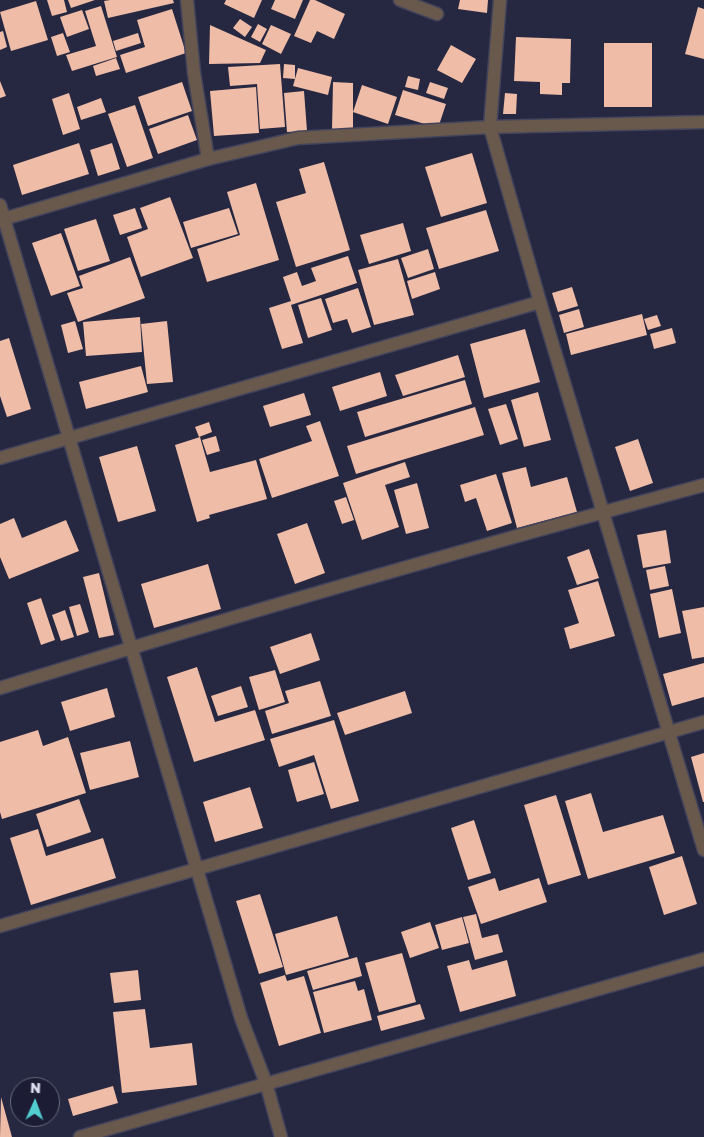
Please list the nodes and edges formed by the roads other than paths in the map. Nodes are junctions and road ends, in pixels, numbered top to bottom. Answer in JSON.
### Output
{"nodes":[{"id":1,"x":187,"y":0,"type":"edge"},
{"id":2,"x":400,"y":0,"type":"edge"},
{"id":3,"x":500,"y":0,"type":"edge"},
{"id":4,"x":437,"y":14,"type":"dead end"},
{"id":5,"x":704,"y":122,"type":"edge"},
{"id":6,"x":490,"y":127,"type":"junction"},
{"id":7,"x":208,"y":159,"type":"junction"},
{"id":8,"x":0,"y":205,"type":"edge"},
{"id":9,"x":2,"y":219,"type":"edge"},
{"id":10,"x":540,"y":302,"type":"junction"},
{"id":11,"x":69,"y":438,"type":"junction"},
{"id":12,"x":0,"y":458,"type":"edge"},
{"id":13,"x":704,"y":485,"type":"edge"},
{"id":14,"x":603,"y":512,"type":"junction"},
{"id":15,"x":131,"y":648,"type":"junction"},
{"id":16,"x":0,"y":688,"type":"edge"},
{"id":17,"x":704,"y":722,"type":"edge"},
{"id":18,"x":669,"y":732,"type":"junction"},
{"id":19,"x":704,"y":850,"type":"edge"},
{"id":20,"x":197,"y":869,"type":"junction"},
{"id":21,"x":0,"y":926,"type":"edge"},
{"id":22,"x":704,"y":958,"type":"edge"},
{"id":23,"x":266,"y":1084,"type":"junction"},
{"id":24,"x":80,"y":1137,"type":"edge"},
{"id":25,"x":281,"y":1137,"type":"edge"}],
"edges":[{"from":1,"to":7,"type":"street"},
{"from":2,"to":4,"type":"street"},
{"from":3,"to":6,"type":"street"},
{"from":5,"to":6,"type":"street"},
{"from":6,"to":7,"type":"street"},
{"from":6,"to":10,"type":"street"},
{"from":7,"to":9,"type":"street"},
{"from":8,"to":9,"type":"street"},
{"from":9,"to":11,"type":"street"},
{"from":10,"to":11,"type":"street"},
{"from":10,"to":14,"type":"street"},
{"from":11,"to":12,"type":"street"},
{"from":11,"to":15,"type":"street"},
{"from":13,"to":14,"type":"street"},
{"from":14,"to":15,"type":"street"},
{"from":14,"to":18,"type":"street"},
{"from":15,"to":16,"type":"street"},
{"from":15,"to":20,"type":"street"},
{"from":17,"to":18,"type":"street"},
{"from":18,"to":19,"type":"street"},
{"from":18,"to":20,"type":"street"},
{"from":20,"to":21,"type":"street"},
{"from":20,"to":23,"type":"street"},
{"from":22,"to":23,"type":"street"},
{"from":23,"to":24,"type":"street"},
{"from":23,"to":25,"type":"street"}]}
